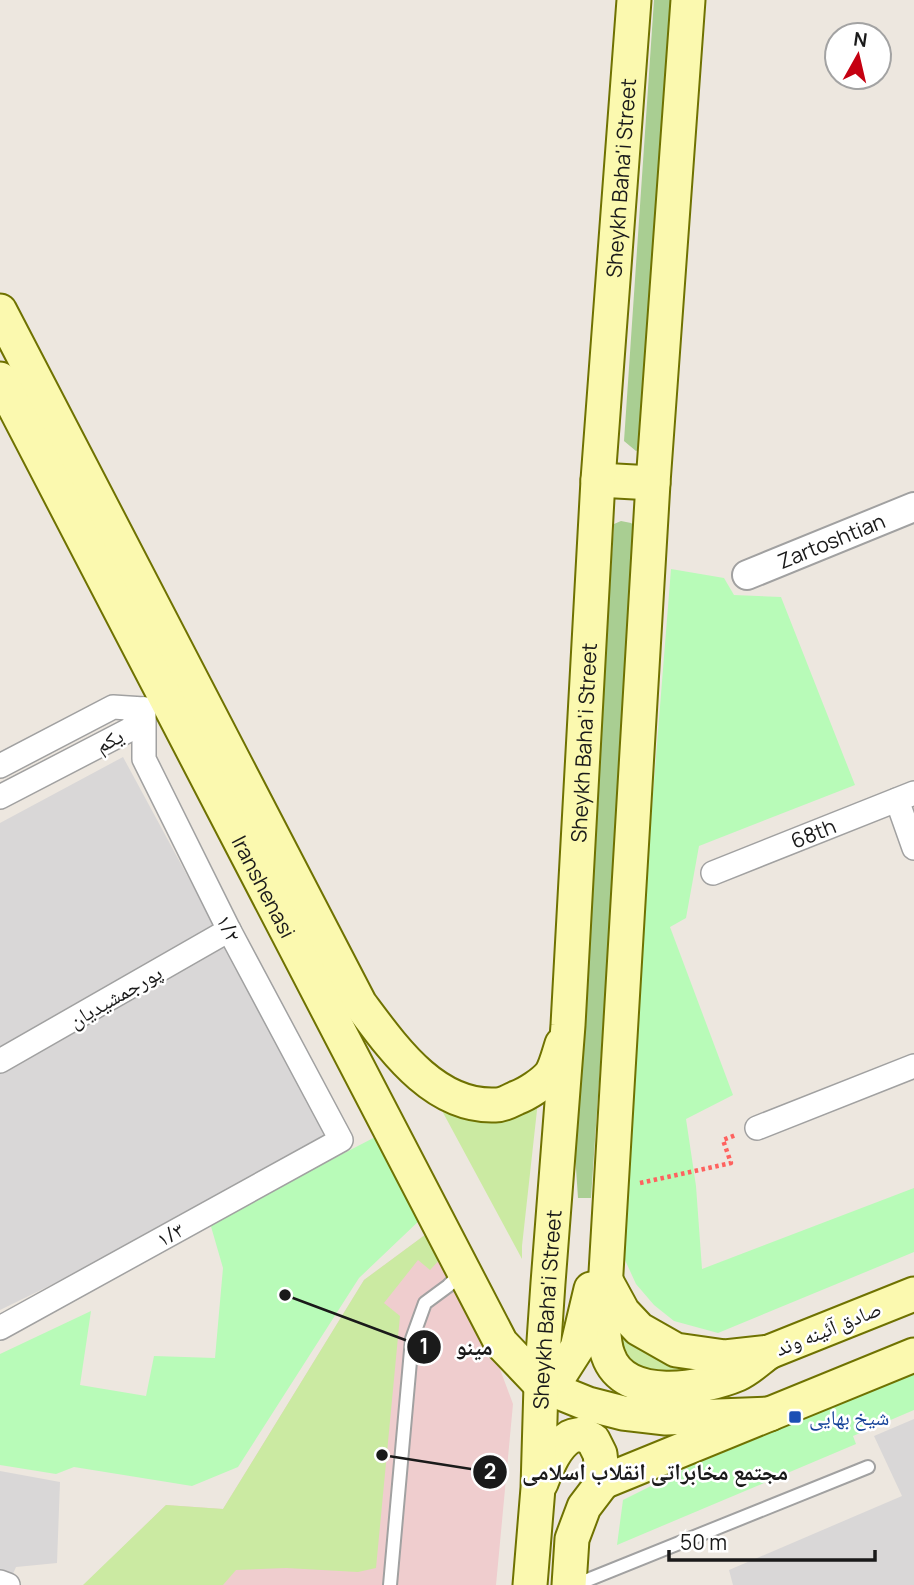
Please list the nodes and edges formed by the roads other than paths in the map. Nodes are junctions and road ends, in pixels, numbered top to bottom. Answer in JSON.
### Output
{"nodes":[{"id":1,"x":634,"y":0,"type":"edge"},
{"id":2,"x":688,"y":0,"type":"edge"},
{"id":3,"x":0,"y":311,"type":"edge"},
{"id":4,"x":0,"y":379,"type":"edge"},
{"id":5,"x":598,"y":480,"type":"junction"},
{"id":6,"x":653,"y":483,"type":"junction"},
{"id":7,"x":914,"y":507,"type":"edge"},
{"id":8,"x":747,"y":575,"type":"dead end"},
{"id":9,"x":168,"y":696,"type":"junction"},
{"id":10,"x":0,"y":766,"type":"edge"},
{"id":11,"x":0,"y":797,"type":"edge"},
{"id":12,"x":905,"y":797,"type":"edge"},
{"id":13,"x":914,"y":848,"type":"edge"},
{"id":14,"x":713,"y":873,"type":"dead end"},
{"id":15,"x":229,"y":930,"type":"junction"},
{"id":16,"x":568,"y":1025,"type":"junction"},
{"id":17,"x":0,"y":1061,"type":"edge"},
{"id":18,"x":914,"y":1066,"type":"edge"},
{"id":19,"x":757,"y":1128,"type":"road end"},
{"id":20,"x":341,"y":1140,"type":"joint"},
{"id":21,"x":611,"y":1177,"type":"junction"},
{"id":22,"x":606,"y":1265,"type":"junction"},
{"id":23,"x":464,"y":1270,"type":"junction"},
{"id":24,"x":914,"y":1294,"type":"edge"},
{"id":25,"x":0,"y":1328,"type":"edge"},
{"id":26,"x":769,"y":1352,"type":"junction"},
{"id":27,"x":914,"y":1355,"type":"edge"},
{"id":28,"x":541,"y":1385,"type":"junction"},
{"id":29,"x":771,"y":1414,"type":"junction"},
{"id":30,"x":867,"y":1467,"type":"dead end"},
{"id":31,"x":603,"y":1482,"type":"junction"},
{"id":32,"x":538,"y":1489,"type":"junction"},
{"id":33,"x":0,"y":1583,"type":"edge"},
{"id":34,"x":8,"y":1585,"type":"edge"},
{"id":35,"x":390,"y":1585,"type":"edge"},
{"id":36,"x":530,"y":1585,"type":"edge"},
{"id":37,"x":569,"y":1585,"type":"edge"},
{"id":38,"x":575,"y":1585,"type":"edge"}],
"edges":[{"from":1,"to":5,"type":"main road","name":"Sheykh Baha'i Street"},
{"from":2,"to":6,"type":"main road"},
{"from":3,"to":9,"type":"main road","name":"Iranshenasi"},
{"from":4,"to":9,"type":"main road","name":"Iranshenasi"},
{"from":5,"to":6,"type":"main road"},
{"from":5,"to":16,"type":"main road","name":"Sheykh Baha'i Street"},
{"from":6,"to":21,"type":"main road"},
{"from":7,"to":8,"type":"street","name":"Zartoshtian"},
{"from":9,"to":10,"type":"street","name":"یکم"},
{"from":9,"to":11,"type":"street","name":"یکم"},
{"from":9,"to":15,"type":"street","name":"۱/۲"},
{"from":9,"to":16,"type":"main road","name":"Iranshenasi"},
{"from":9,"to":23,"type":"main road","name":"Iranshenasi"},
{"from":12,"to":13,"type":"street"},
{"from":12,"to":14,"type":"street","name":"68th"},
{"from":15,"to":17,"type":"street","name":"پورجمشیدیان"},
{"from":15,"to":20,"type":"street","name":"۱/۲"},
{"from":16,"to":28,"type":"main road","name":"Sheykh Baha'i Street"},
{"from":18,"to":19,"type":"street"},
{"from":20,"to":25,"type":"street","name":"۱/۳"},
{"from":21,"to":22,"type":"main road"},
{"from":21,"to":28,"type":"main road"},
{"from":22,"to":26,"type":"main road","name":"صادق آئینه وند"},
{"from":22,"to":26,"type":"main road"},
{"from":23,"to":28,"type":"main road","name":"Iranshenasi"},
{"from":23,"to":35,"type":"lane"},
{"from":24,"to":26,"type":"main road","name":"صادق آئینه وند"},
{"from":27,"to":29,"type":"main road"},
{"from":28,"to":29,"type":"main road"},
{"from":28,"to":32,"type":"main road","name":"Sheykh Baha'i Street"},
{"from":29,"to":31,"type":"main road"},
{"from":30,"to":38,"type":"lane"},
{"from":31,"to":32,"type":"main road"},
{"from":31,"to":37,"type":"main road"},
{"from":32,"to":36,"type":"main road"},
{"from":33,"to":34,"type":"street"}]}
